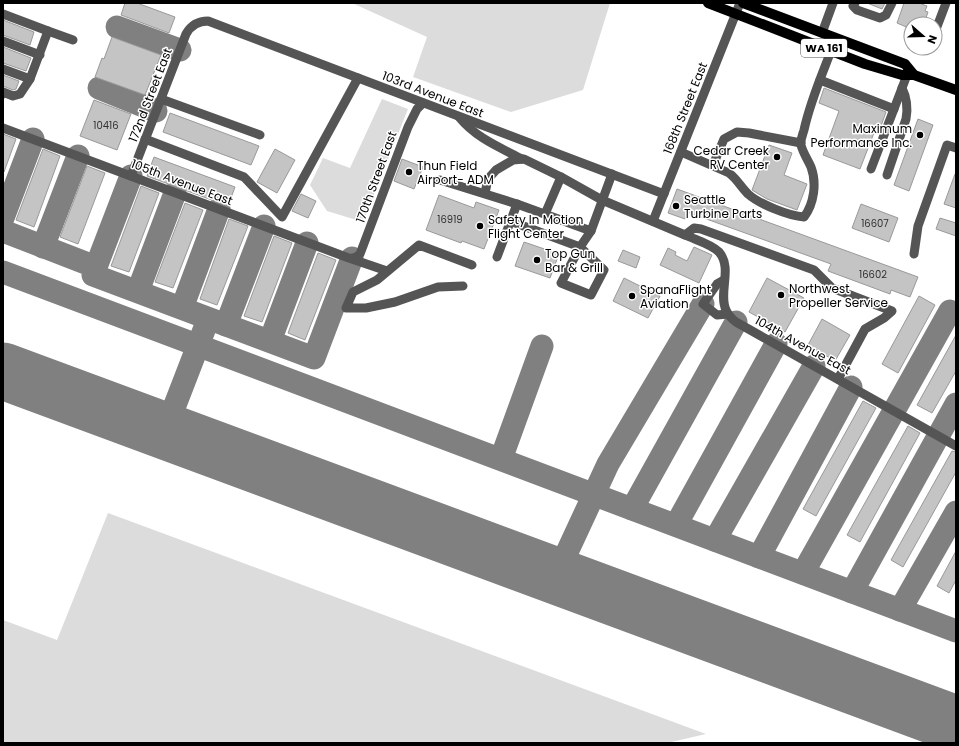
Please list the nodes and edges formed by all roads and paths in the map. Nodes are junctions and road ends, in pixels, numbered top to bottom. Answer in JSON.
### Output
{"nodes":[{"id":1,"x":708,"y":3,"type":"edge"},
{"id":2,"x":740,"y":3,"type":"edge"},
{"id":3,"x":743,"y":3,"type":"edge"},
{"id":4,"x":833,"y":3,"type":"edge"},
{"id":5,"x":892,"y":3,"type":"edge"},
{"id":6,"x":946,"y":3,"type":"edge"},
{"id":7,"x":854,"y":5,"type":"edge"},
{"id":8,"x":3,"y":14,"type":"edge"},
{"id":9,"x":735,"y":14,"type":"junction"},
{"id":10,"x":941,"y":16,"type":"edge"},
{"id":11,"x":194,"y":24,"type":"joint"},
{"id":12,"x":48,"y":31,"type":"junction"},
{"id":13,"x":822,"y":33,"type":"junction"},
{"id":14,"x":72,"y":40,"type":"dead end"},
{"id":15,"x":3,"y":41,"type":"edge"},
{"id":16,"x":831,"y":51,"type":"junction"},
{"id":17,"x":40,"y":55,"type":"junction"},
{"id":18,"x":3,"y":69,"type":"edge"},
{"id":19,"x":910,"y":75,"type":"junction"},
{"id":20,"x":358,"y":78,"type":"junction"},
{"id":21,"x":30,"y":79,"type":"junction"},
{"id":22,"x":820,"y":80,"type":"junction"},
{"id":23,"x":902,"y":88,"type":"junction"},
{"id":24,"x":956,"y":90,"type":"edge"},
{"id":25,"x":3,"y":93,"type":"edge"},
{"id":26,"x":161,"y":99,"type":"junction"},
{"id":27,"x":424,"y":103,"type":"junction"},
{"id":28,"x":894,"y":109,"type":"junction"},
{"id":29,"x":457,"y":116,"type":"junction"},
{"id":30,"x":3,"y":128,"type":"edge"},
{"id":31,"x":260,"y":135,"type":"dead end"},
{"id":32,"x":145,"y":139,"type":"junction"},
{"id":33,"x":801,"y":143,"type":"junction"},
{"id":34,"x":956,"y":148,"type":"edge"},
{"id":35,"x":681,"y":152,"type":"junction"},
{"id":36,"x":524,"y":160,"type":"junction"},
{"id":37,"x":713,"y":166,"type":"junction"},
{"id":38,"x":870,"y":169,"type":"dead end"},
{"id":39,"x":612,"y":174,"type":"junction"},
{"id":40,"x":887,"y":175,"type":"dead end"},
{"id":41,"x":131,"y":176,"type":"junction"},
{"id":42,"x":561,"y":177,"type":"junction"},
{"id":43,"x":440,"y":180,"type":"dead end"},
{"id":44,"x":484,"y":193,"type":"junction"},
{"id":45,"x":664,"y":194,"type":"junction"},
{"id":46,"x":602,"y":200,"type":"junction"},
{"id":47,"x":517,"y":204,"type":"junction"},
{"id":48,"x":545,"y":214,"type":"junction"},
{"id":49,"x":510,"y":221,"type":"junction"},
{"id":50,"x":653,"y":221,"type":"junction"},
{"id":51,"x":591,"y":231,"type":"junction"},
{"id":52,"x":685,"y":235,"type":"junction"},
{"id":53,"x":580,"y":248,"type":"junction"},
{"id":54,"x":914,"y":254,"type":"dead end"},
{"id":55,"x":497,"y":257,"type":"dead end"},
{"id":56,"x":352,"y":258,"type":"junction"},
{"id":57,"x":472,"y":265,"type":"dead end"},
{"id":58,"x":387,"y":271,"type":"junction"},
{"id":59,"x":724,"y":280,"type":"junction"},
{"id":60,"x":463,"y":286,"type":"dead end"},
{"id":61,"x":728,"y":314,"type":"junction"},
{"id":62,"x":838,"y":379,"type":"junction"},
{"id":63,"x":956,"y":446,"type":"edge"}],
"edges":[{"from":1,"to":9,"type":"main road","number":"WA 161"},
{"from":2,"to":9,"type":"street","name":"168th Street East"},
{"from":3,"to":13,"type":"main road","number":"WA 161"},
{"from":4,"to":13,"type":"street"},
{"from":5,"to":7,"type":"street"},
{"from":6,"to":10,"type":"street"},
{"from":8,"to":12,"type":"street"},
{"from":9,"to":16,"type":"main road","number":"WA 161"},
{"from":9,"to":35,"type":"street","name":"168th Street East"},
{"from":11,"to":20,"type":"street","name":"103rd Avenue East"},
{"from":11,"to":26,"type":"street","name":"172nd Street East"},
{"from":12,"to":14,"type":"street"},
{"from":12,"to":17,"type":"street"},
{"from":13,"to":19,"type":"main road","number":"WA 161"},
{"from":15,"to":17,"type":"street"},
{"from":16,"to":19,"type":"main road","number":"WA 161"},
{"from":16,"to":22,"type":"street"},
{"from":17,"to":21,"type":"street"},
{"from":18,"to":21,"type":"street"},
{"from":19,"to":23,"type":"street"},
{"from":19,"to":24,"type":"main road","number":"WA 161"},
{"from":20,"to":27,"type":"street","name":"103rd Avenue East"},
{"from":20,"to":32,"type":"street"},
{"from":21,"to":25,"type":"street"},
{"from":22,"to":28,"type":"street"},
{"from":22,"to":33,"type":"street"},
{"from":23,"to":28,"type":"street"},
{"from":23,"to":40,"type":"street"},
{"from":26,"to":31,"type":"street"},
{"from":26,"to":32,"type":"street","name":"172nd Street East"},
{"from":27,"to":29,"type":"street","name":"103rd Avenue East"},
{"from":27,"to":56,"type":"street","name":"170th Street East"},
{"from":28,"to":38,"type":"street"},
{"from":29,"to":36,"type":"street"},
{"from":29,"to":39,"type":"street","name":"103rd Avenue East"},
{"from":30,"to":41,"type":"street","name":"105th Avenue East"},
{"from":32,"to":41,"type":"street","name":"172nd Street East"},
{"from":33,"to":37,"type":"street"},
{"from":33,"to":37,"type":"street"},
{"from":34,"to":54,"type":"street"},
{"from":35,"to":37,"type":"street"},
{"from":35,"to":45,"type":"street","name":"168th Street East"},
{"from":36,"to":42,"type":"street"},
{"from":36,"to":44,"type":"street"},
{"from":39,"to":45,"type":"street","name":"103rd Avenue East"},
{"from":39,"to":46,"type":"street"},
{"from":41,"to":56,"type":"street","name":"105th Avenue East"},
{"from":42,"to":46,"type":"street"},
{"from":42,"to":48,"type":"street"},
{"from":43,"to":44,"type":"street"},
{"from":44,"to":47,"type":"street"},
{"from":45,"to":50,"type":"street","name":"168th Street East"},
{"from":46,"to":50,"type":"street"},
{"from":46,"to":51,"type":"street"},
{"from":47,"to":48,"type":"street"},
{"from":47,"to":49,"type":"street"},
{"from":48,"to":51,"type":"street"},
{"from":49,"to":53,"type":"street"},
{"from":49,"to":55,"type":"street"},
{"from":50,"to":52,"type":"street"},
{"from":51,"to":53,"type":"street"},
{"from":52,"to":59,"type":"street"},
{"from":52,"to":62,"type":"street"},
{"from":53,"to":53,"type":"street"},
{"from":56,"to":58,"type":"street","name":"105th Avenue East"},
{"from":57,"to":58,"type":"street"},
{"from":58,"to":60,"type":"street"},
{"from":59,"to":61,"type":"street"},
{"from":59,"to":61,"type":"street"},
{"from":61,"to":62,"type":"street","name":"104th Avenue East"},
{"from":62,"to":63,"type":"street","name":"104th Avenue East"}]}
